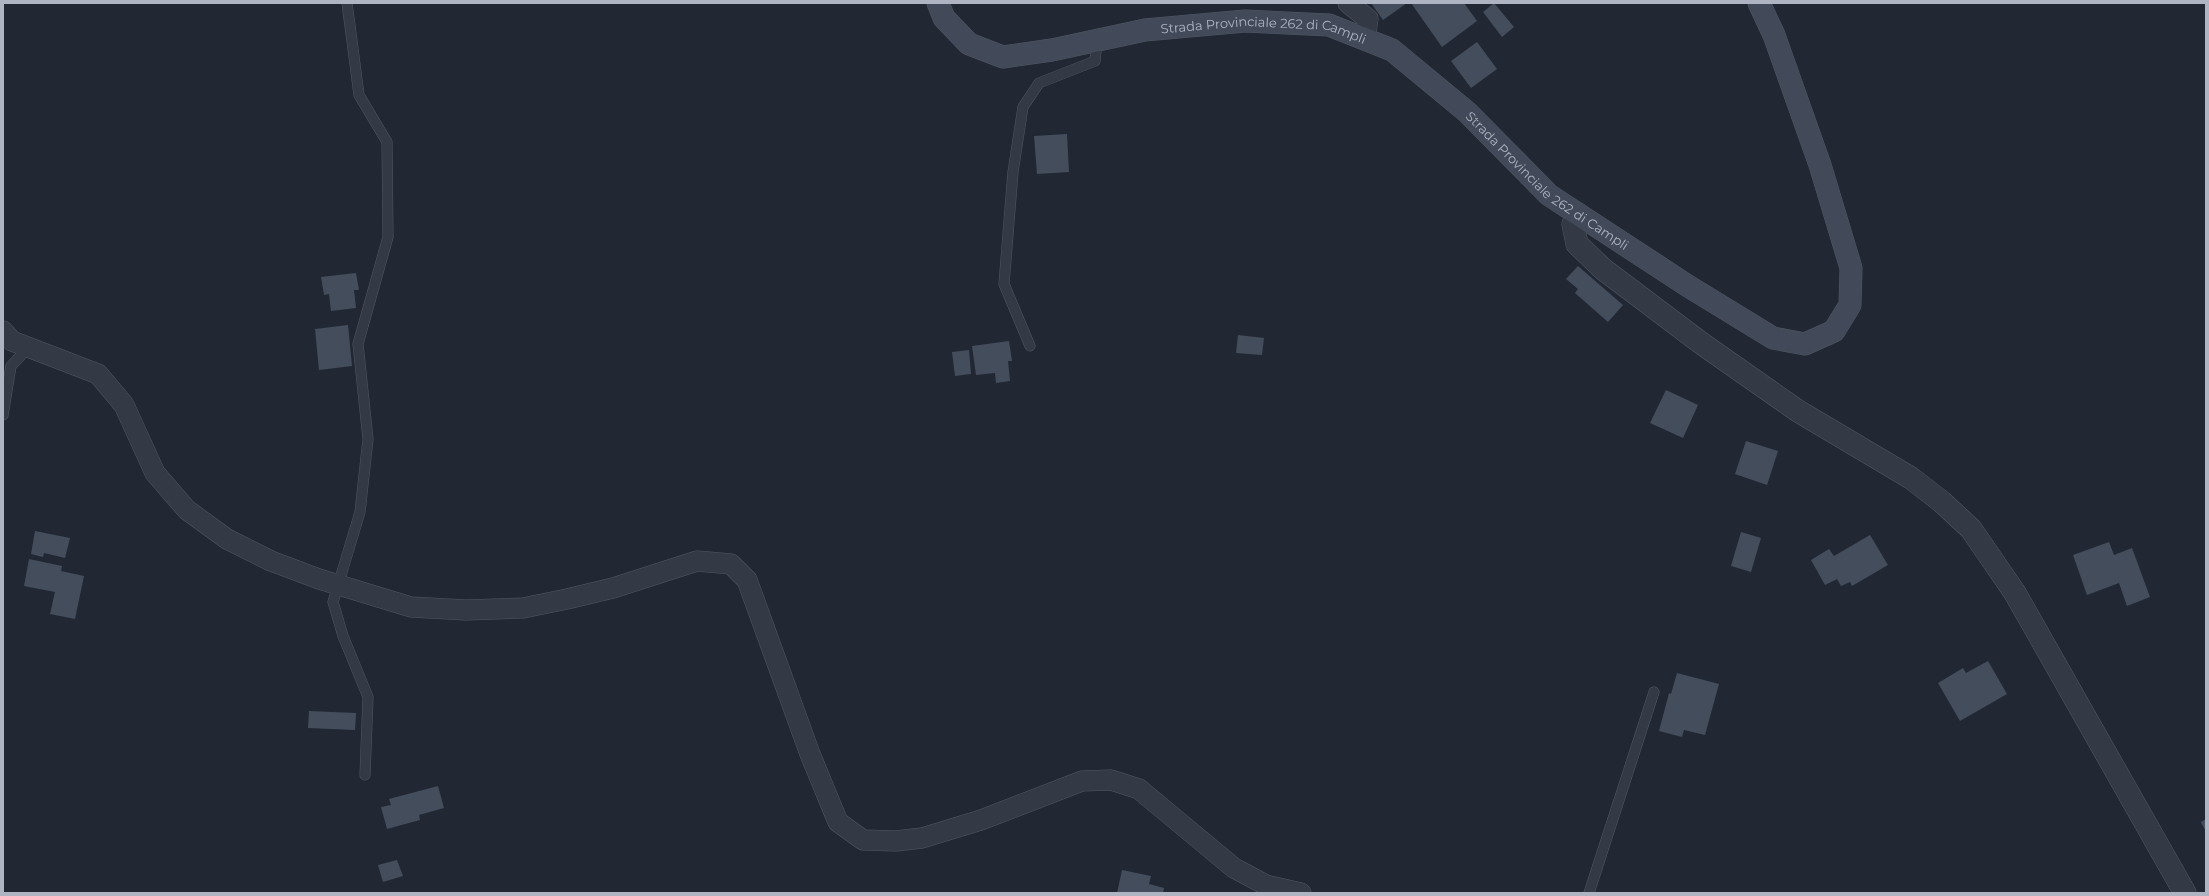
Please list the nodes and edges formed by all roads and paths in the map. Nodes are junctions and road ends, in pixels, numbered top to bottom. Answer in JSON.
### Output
{"nodes":[{"id":1,"x":347,"y":3,"type":"edge"},
{"id":2,"x":938,"y":3,"type":"edge"},
{"id":3,"x":1348,"y":3,"type":"edge"},
{"id":4,"x":1759,"y":3,"type":"edge"},
{"id":5,"x":1365,"y":39,"type":"junction"},
{"id":6,"x":1097,"y":40,"type":"junction"},
{"id":7,"x":1578,"y":214,"type":"junction"},
{"id":8,"x":3,"y":331,"type":"edge"},
{"id":9,"x":1030,"y":346,"type":"dead end"},
{"id":10,"x":29,"y":347,"type":"junction"},
{"id":11,"x":3,"y":415,"type":"edge"},
{"id":12,"x":339,"y":585,"type":"junction"},
{"id":13,"x":1654,"y":692,"type":"dead end"},
{"id":14,"x":365,"y":775,"type":"dead end"},
{"id":15,"x":1301,"y":893,"type":"edge"},
{"id":16,"x":1589,"y":893,"type":"edge"},
{"id":17,"x":2185,"y":893,"type":"edge"}],
"edges":[{"from":1,"to":12,"type":"lane"},
{"from":2,"to":6,"type":"main road","name":"Strada Provinciale 262 di Campli"},
{"from":3,"to":5,"type":"street"},
{"from":4,"to":7,"type":"main road","name":"Strada Provinciale 262 di Campli"},
{"from":5,"to":6,"type":"main road","name":"Strada Provinciale 262 di Campli"},
{"from":5,"to":7,"type":"main road","name":"Strada Provinciale 262 di Campli"},
{"from":6,"to":9,"type":"lane"},
{"from":7,"to":17,"type":"street"},
{"from":8,"to":10,"type":"street"},
{"from":10,"to":11,"type":"lane"},
{"from":10,"to":12,"type":"street"},
{"from":12,"to":14,"type":"lane"},
{"from":12,"to":15,"type":"street"},
{"from":13,"to":16,"type":"lane"}]}
